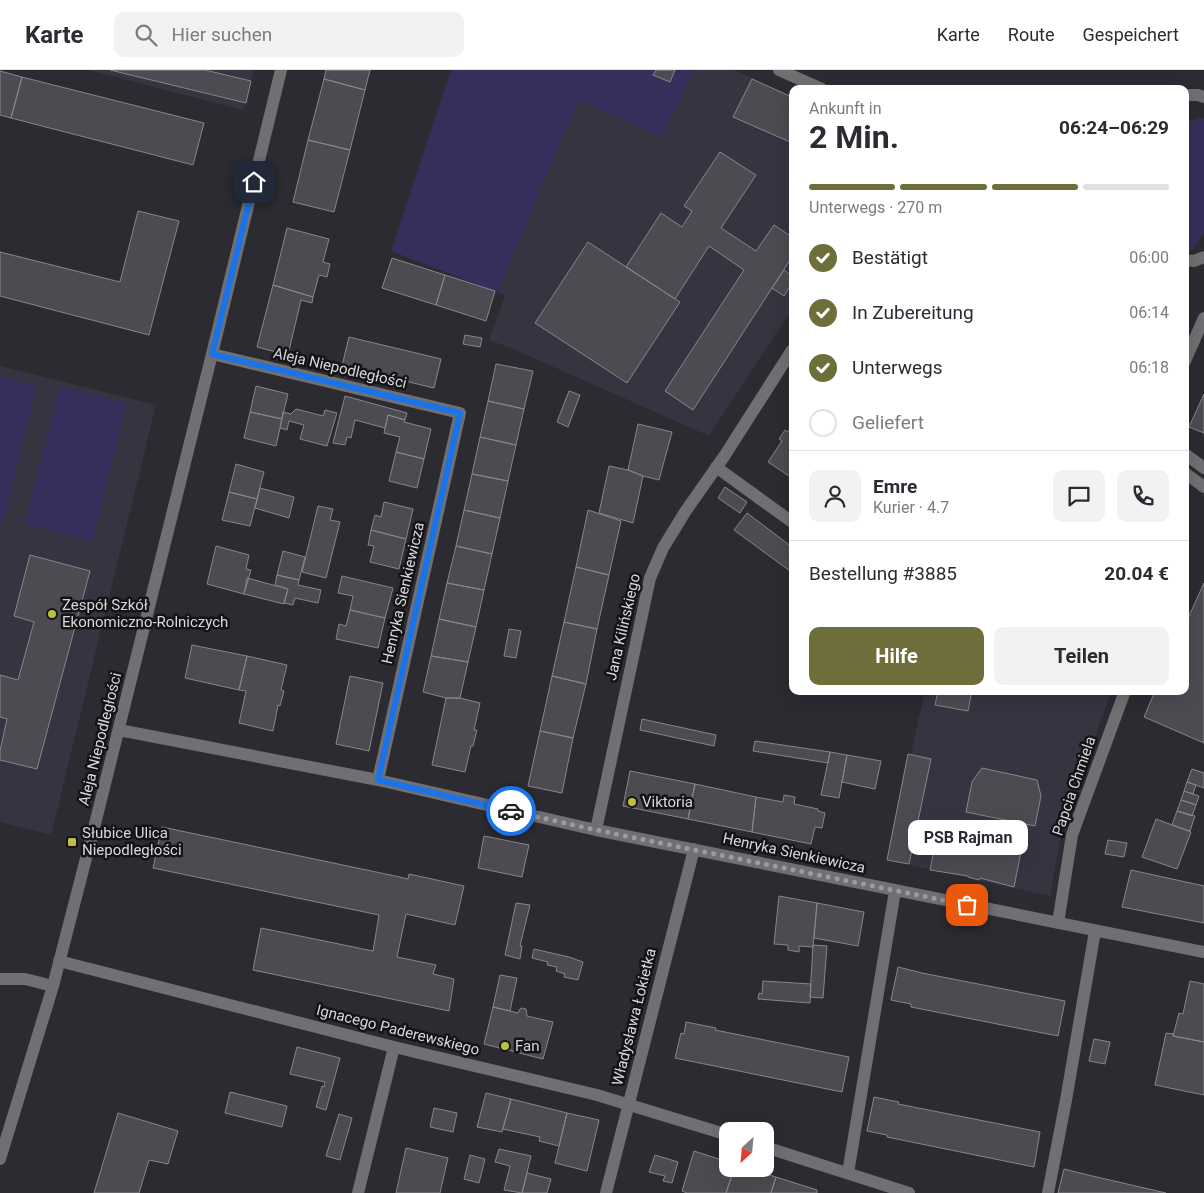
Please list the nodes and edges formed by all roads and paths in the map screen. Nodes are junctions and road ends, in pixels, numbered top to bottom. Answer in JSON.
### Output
{"nodes":[{"id":1,"x":281,"y":70,"type":"edge"},
{"id":2,"x":779,"y":70,"type":"edge"},
{"id":3,"x":813,"y":85,"type":"edge"},
{"id":4,"x":1189,"y":95,"type":"edge"},
{"id":5,"x":1204,"y":97,"type":"edge"},
{"id":6,"x":1204,"y":257,"type":"edge"},
{"id":7,"x":1189,"y":260,"type":"edge"},
{"id":8,"x":1204,"y":318,"type":"edge"},
{"id":9,"x":1189,"y":352,"type":"edge"},
{"id":10,"x":212,"y":354,"type":"junction"},
{"id":11,"x":789,"y":355,"type":"edge"},
{"id":12,"x":460,"y":413,"type":"joint"},
{"id":13,"x":1189,"y":457,"type":"edge"},
{"id":14,"x":716,"y":467,"type":"junction"},
{"id":15,"x":1204,"y":468,"type":"edge"},
{"id":16,"x":1189,"y":476,"type":"edge"},
{"id":17,"x":1204,"y":487,"type":"edge"},
{"id":18,"x":789,"y":520,"type":"edge"},
{"id":19,"x":1124,"y":695,"type":"edge"},
{"id":20,"x":119,"y":730,"type":"junction"},
{"id":21,"x":378,"y":780,"type":"junction"},
{"id":22,"x":596,"y":830,"type":"junction"},
{"id":23,"x":694,"y":849,"type":"junction"},
{"id":24,"x":895,"y":891,"type":"junction"},
{"id":25,"x":1058,"y":923,"type":"junction"},
{"id":26,"x":1095,"y":931,"type":"junction"},
{"id":27,"x":1204,"y":952,"type":"edge"},
{"id":28,"x":60,"y":961,"type":"junction"},
{"id":29,"x":0,"y":979,"type":"edge"},
{"id":30,"x":53,"y":986,"type":"junction"},
{"id":31,"x":394,"y":1047,"type":"junction"},
{"id":32,"x":629,"y":1104,"type":"junction"},
{"id":33,"x":719,"y":1133,"type":"edge"},
{"id":34,"x":774,"y":1150,"type":"edge"},
{"id":35,"x":0,"y":1159,"type":"edge"},
{"id":36,"x":848,"y":1173,"type":"junction"},
{"id":37,"x":358,"y":1193,"type":"edge"},
{"id":38,"x":606,"y":1193,"type":"edge"},
{"id":39,"x":909,"y":1193,"type":"edge"},
{"id":40,"x":1048,"y":1193,"type":"edge"}],
"edges":[{"from":1,"to":10,"type":"street","name":"Aleja Niepodległości"},
{"from":2,"to":3,"type":"street"},
{"from":4,"to":5,"type":"street"},
{"from":6,"to":7,"type":"street"},
{"from":8,"to":9,"type":"street"},
{"from":10,"to":12,"type":"street","name":"Aleja Niepodległości"},
{"from":10,"to":20,"type":"street","name":"Aleja Niepodległości"},
{"from":11,"to":14,"type":"street","name":"Jana Kilińskiego"},
{"from":12,"to":21,"type":"street","name":"Henryka Sienkiewicza"},
{"from":13,"to":15,"type":"street"},
{"from":14,"to":18,"type":"street"},
{"from":14,"to":22,"type":"street","name":"Jana Kilińskiego"},
{"from":16,"to":17,"type":"street"},
{"from":19,"to":25,"type":"street","name":"Papcia Chmiela"},
{"from":20,"to":21,"type":"street","name":"Henryka Sienkiewicza"},
{"from":20,"to":28,"type":"street","name":"Aleja Niepodległości"},
{"from":21,"to":22,"type":"street","name":"Henryka Sienkiewicza"},
{"from":22,"to":23,"type":"street","name":"Henryka Sienkiewicza"},
{"from":23,"to":24,"type":"street","name":"Henryka Sienkiewicza"},
{"from":23,"to":32,"type":"street","name":"Władysława Łokietka"},
{"from":24,"to":25,"type":"street","name":"Henryka Sienkiewicza"},
{"from":24,"to":36,"type":"street"},
{"from":25,"to":26,"type":"street","name":"Henryka Sienkiewicza"},
{"from":26,"to":27,"type":"street","name":"Henryka Sienkiewicza"},
{"from":26,"to":40,"type":"street"},
{"from":28,"to":30,"type":"street","name":"Aleja Niepodległości"},
{"from":28,"to":31,"type":"street","name":"Ignacego Paderewskiego"},
{"from":29,"to":30,"type":"street"},
{"from":30,"to":35,"type":"street","name":"Aleja Niepodległości"},
{"from":31,"to":32,"type":"street","name":"Ignacego Paderewskiego"},
{"from":31,"to":37,"type":"street"},
{"from":32,"to":33,"type":"street","name":"Ignacego Paderewskiego"},
{"from":32,"to":38,"type":"street","name":"Władysława Łokietka"},
{"from":34,"to":36,"type":"street"},
{"from":36,"to":39,"type":"street"}]}
